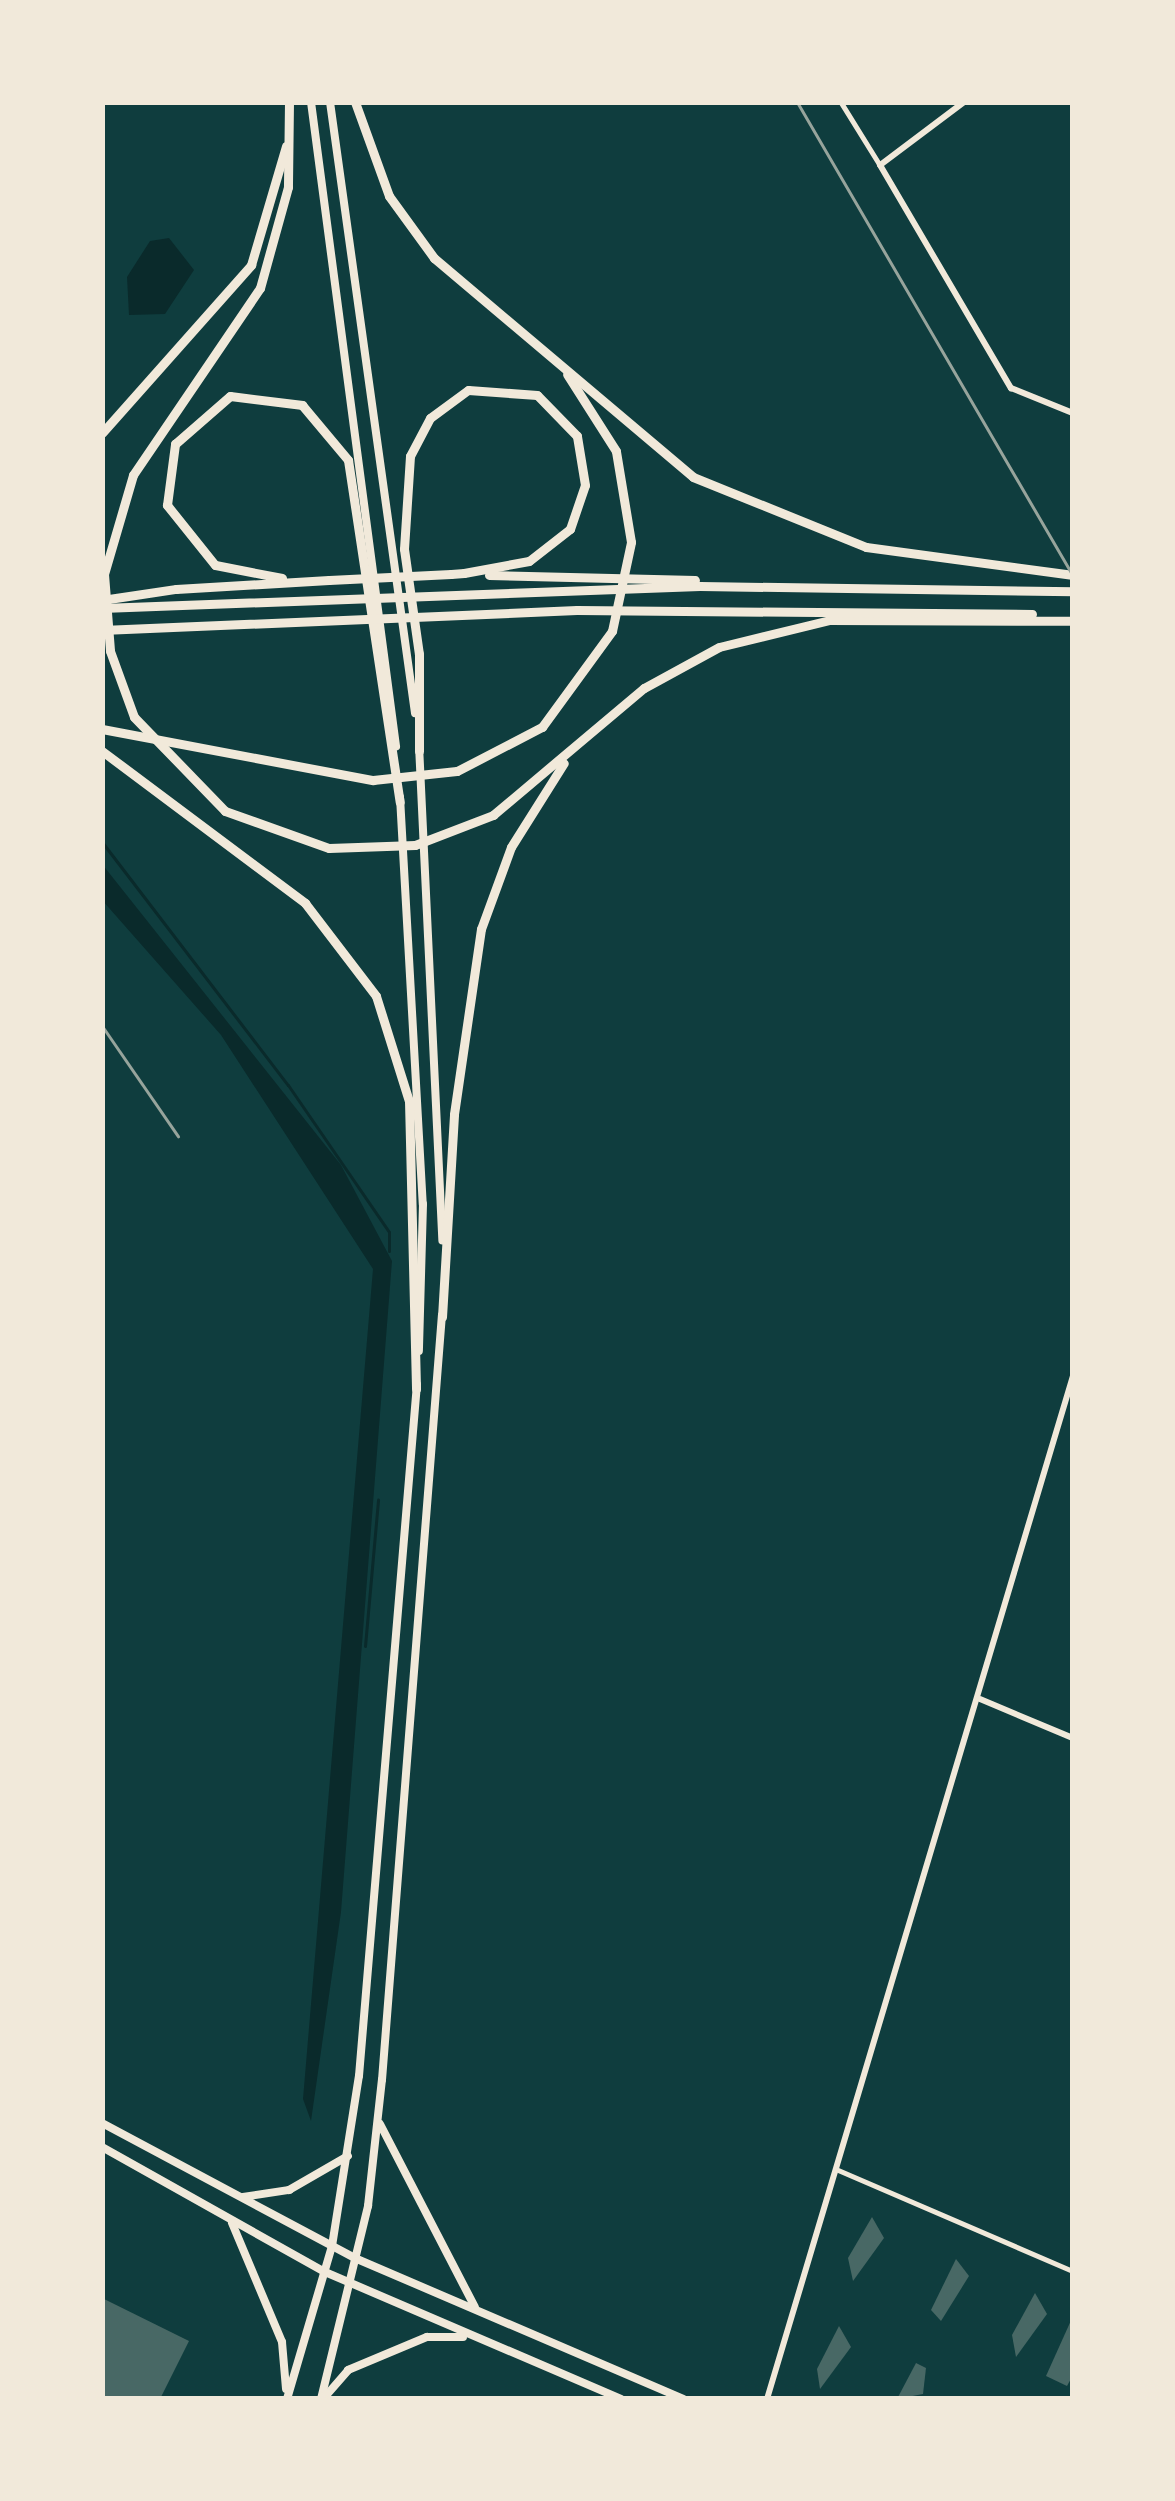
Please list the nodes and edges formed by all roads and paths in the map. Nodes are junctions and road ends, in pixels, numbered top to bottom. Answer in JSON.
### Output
{"nodes":[{"id":1,"x":289,"y":102,"type":"edge"},
{"id":2,"x":311,"y":102,"type":"edge"},
{"id":3,"x":330,"y":102,"type":"edge"},
{"id":4,"x":356,"y":102,"type":"edge"},
{"id":5,"x":841,"y":102,"type":"edge"},
{"id":6,"x":964,"y":102,"type":"edge"},
{"id":7,"x":289,"y":129,"type":"junction"},
{"id":8,"x":880,"y":165,"type":"junction"},
{"id":9,"x":546,"y":350,"type":"junction"},
{"id":10,"x":1073,"y":413,"type":"edge"},
{"id":11,"x":102,"y":433,"type":"edge"},
{"id":12,"x":458,"y":574,"type":"junction"},
{"id":13,"x":1073,"y":575,"type":"edge"},
{"id":14,"x":329,"y":580,"type":"junction"},
{"id":15,"x":580,"y":583,"type":"junction"},
{"id":16,"x":1073,"y":592,"type":"edge"},
{"id":17,"x":102,"y":604,"type":"edge"},
{"id":18,"x":1052,"y":618,"type":"junction"},
{"id":19,"x":1073,"y":618,"type":"edge"},
{"id":20,"x":102,"y":630,"type":"edge"},
{"id":21,"x":102,"y":729,"type":"edge"},
{"id":22,"x":590,"y":733,"type":"junction"},
{"id":23,"x":419,"y":751,"type":"junction"},
{"id":24,"x":102,"y":752,"type":"edge"},
{"id":25,"x":400,"y":802,"type":"junction"},
{"id":26,"x":442,"y":1316,"type":"junction"},
{"id":27,"x":1073,"y":1376,"type":"edge"},
{"id":28,"x":416,"y":1389,"type":"junction"},
{"id":29,"x":980,"y":1699,"type":"junction"},
{"id":30,"x":1073,"y":1738,"type":"edge"},
{"id":31,"x":379,"y":2122,"type":"junction"},
{"id":32,"x":102,"y":2123,"type":"edge"},
{"id":33,"x":102,"y":2147,"type":"edge"},
{"id":34,"x":349,"y":2155,"type":"junction"},
{"id":35,"x":835,"y":2169,"type":"junction"},
{"id":36,"x":243,"y":2197,"type":"junction"},
{"id":37,"x":232,"y":2221,"type":"junction"},
{"id":38,"x":332,"y":2246,"type":"junction"},
{"id":39,"x":357,"y":2259,"type":"junction"},
{"id":40,"x":1073,"y":2271,"type":"edge"},
{"id":41,"x":325,"y":2272,"type":"junction"},
{"id":42,"x":350,"y":2284,"type":"junction"},
{"id":43,"x":480,"y":2312,"type":"junction"},
{"id":44,"x":469,"y":2337,"type":"junction"},
{"id":45,"x":286,"y":2399,"type":"edge"},
{"id":46,"x":322,"y":2399,"type":"edge"},
{"id":47,"x":621,"y":2399,"type":"edge"},
{"id":48,"x":683,"y":2399,"type":"edge"},
{"id":49,"x":767,"y":2399,"type":"edge"}],
"edges":[{"from":1,"to":7,"type":"highway"},
{"from":2,"to":25,"type":"main road"},
{"from":3,"to":23,"type":"main road"},
{"from":4,"to":9,"type":"highway"},
{"from":5,"to":8,"type":"street"},
{"from":6,"to":8,"type":"street"},
{"from":7,"to":11,"type":"highway"},
{"from":7,"to":22,"type":"highway"},
{"from":8,"to":10,"type":"street"},
{"from":9,"to":13,"type":"highway"},
{"from":9,"to":21,"type":"highway"},
{"from":12,"to":14,"type":"highway"},
{"from":12,"to":15,"type":"highway"},
{"from":12,"to":23,"type":"highway"},
{"from":14,"to":17,"type":"highway"},
{"from":14,"to":25,"type":"highway"},
{"from":15,"to":16,"type":"highway"},
{"from":15,"to":17,"type":"highway"},
{"from":18,"to":19,"type":"highway"},
{"from":18,"to":20,"type":"highway"},
{"from":18,"to":22,"type":"highway"},
{"from":22,"to":26,"type":"highway"},
{"from":23,"to":26,"type":"main road"},
{"from":24,"to":28,"type":"highway"},
{"from":25,"to":28,"type":"main road"},
{"from":26,"to":31,"type":"main road"},
{"from":27,"to":29,"type":"street"},
{"from":28,"to":34,"type":"main road"},
{"from":29,"to":30,"type":"street"},
{"from":29,"to":35,"type":"street"},
{"from":31,"to":39,"type":"main road"},
{"from":31,"to":43,"type":"main road"},
{"from":32,"to":36,"type":"main road"},
{"from":33,"to":37,"type":"main road"},
{"from":34,"to":36,"type":"main road"},
{"from":34,"to":38,"type":"main road"},
{"from":35,"to":40,"type":"street"},
{"from":35,"to":49,"type":"street"},
{"from":36,"to":38,"type":"main road"},
{"from":37,"to":41,"type":"main road"},
{"from":37,"to":45,"type":"main road"},
{"from":38,"to":39,"type":"main road"},
{"from":38,"to":41,"type":"main road"},
{"from":39,"to":42,"type":"main road"},
{"from":39,"to":43,"type":"main road"},
{"from":41,"to":42,"type":"main road"},
{"from":41,"to":45,"type":"main road"},
{"from":42,"to":44,"type":"main road"},
{"from":42,"to":46,"type":"main road"},
{"from":43,"to":48,"type":"main road"},
{"from":44,"to":46,"type":"main road"},
{"from":44,"to":47,"type":"main road"}]}
